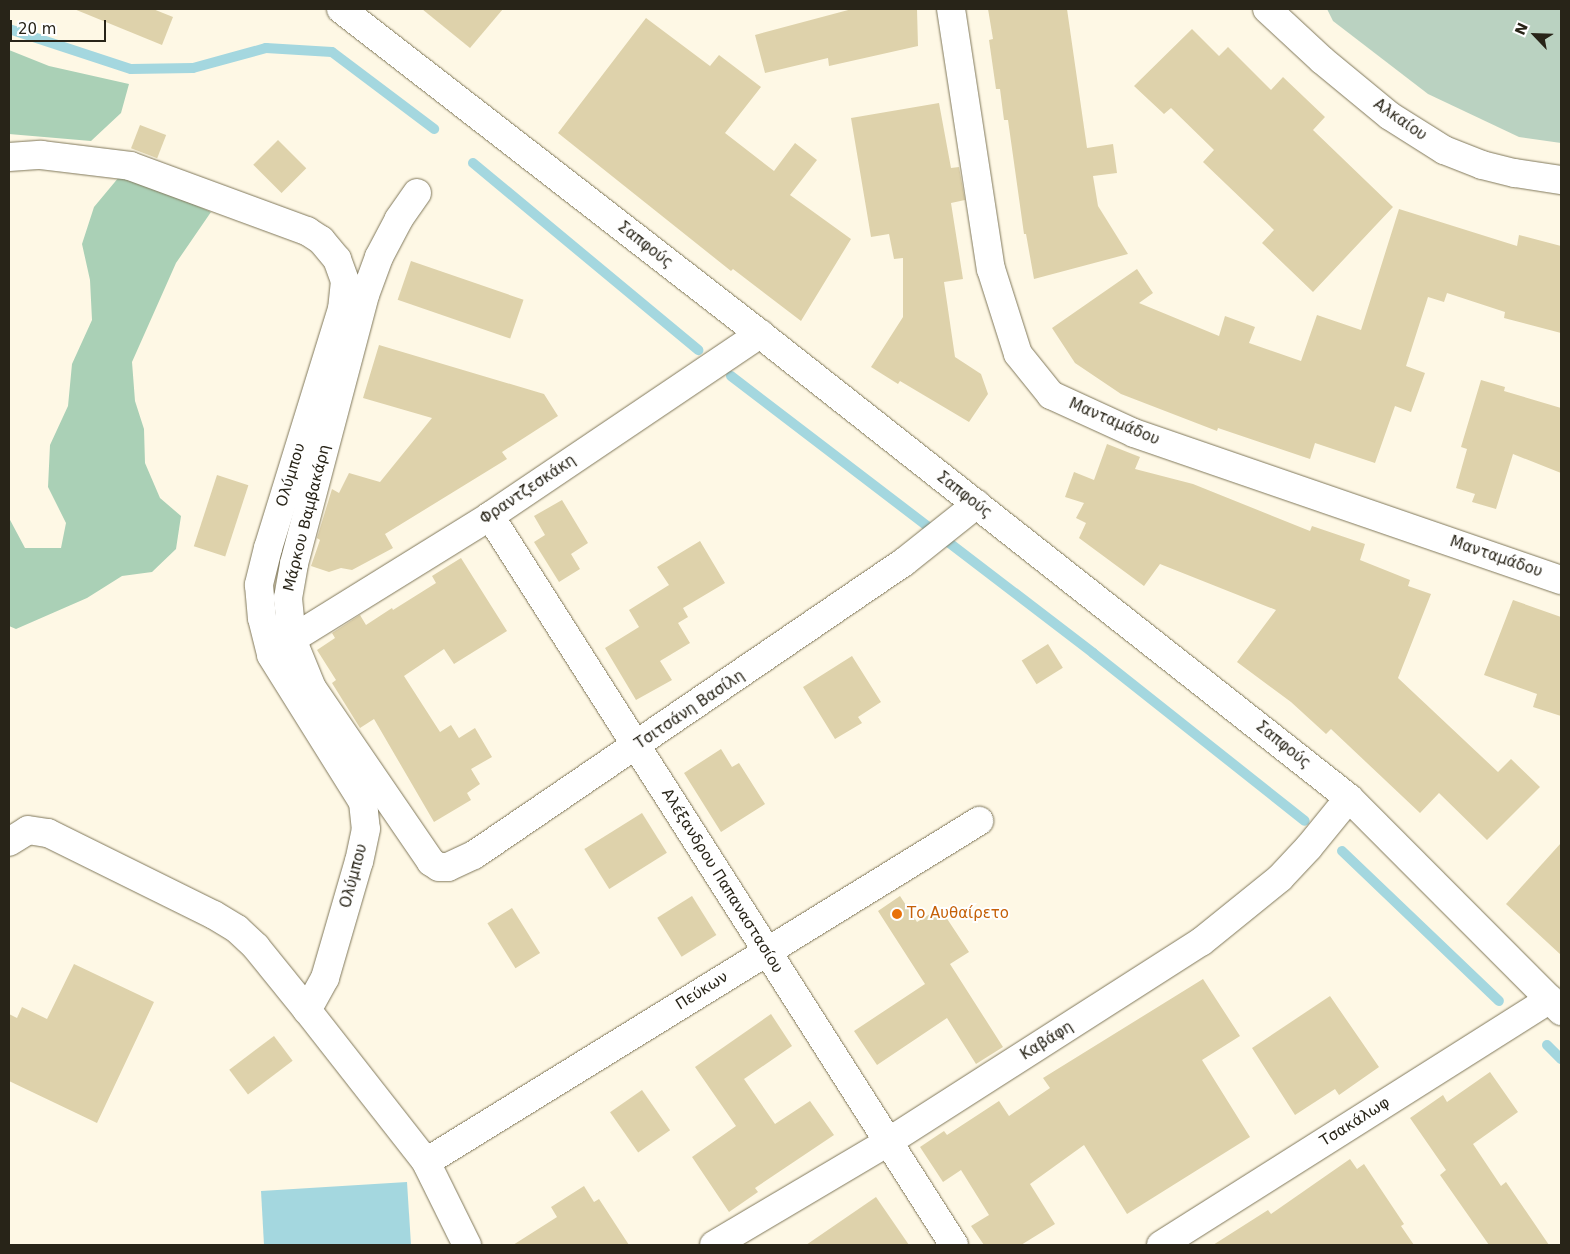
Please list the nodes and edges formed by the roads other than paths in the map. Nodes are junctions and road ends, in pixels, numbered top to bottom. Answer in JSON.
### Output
{"nodes":[{"id":1,"x":340,"y":9,"type":"edge"},
{"id":2,"x":951,"y":9,"type":"edge"},
{"id":3,"x":1267,"y":9,"type":"edge"},
{"id":4,"x":9,"y":156,"type":"edge"},
{"id":5,"x":1561,"y":180,"type":"edge"},
{"id":6,"x":417,"y":193,"type":"dead end"},
{"id":7,"x":760,"y":334,"type":"junction"},
{"id":8,"x":967,"y":512,"type":"junction"},
{"id":9,"x":490,"y":516,"type":"junction"},
{"id":10,"x":1561,"y":580,"type":"edge"},
{"id":11,"x":292,"y":639,"type":"junction"},
{"id":12,"x":636,"y":747,"type":"junction"},
{"id":13,"x":1350,"y":798,"type":"junction"},
{"id":14,"x":979,"y":821,"type":"dead end"},
{"id":15,"x":9,"y":842,"type":"edge"},
{"id":16,"x":474,"y":855,"type":"joint"},
{"id":17,"x":767,"y":952,"type":"junction"},
{"id":18,"x":1555,"y":1005,"type":"edge"},
{"id":19,"x":307,"y":1010,"type":"junction"},
{"id":20,"x":888,"y":1142,"type":"junction"},
{"id":21,"x":426,"y":1162,"type":"junction"},
{"id":22,"x":467,"y":1245,"type":"edge"},
{"id":23,"x":714,"y":1245,"type":"edge"},
{"id":24,"x":954,"y":1245,"type":"edge"},
{"id":25,"x":1161,"y":1245,"type":"edge"}],
"edges":[{"from":1,"to":7,"type":"street","name":"Σαπφούς"},
{"from":2,"to":10,"type":"street","name":"Μανταμάδου"},
{"from":3,"to":5,"type":"street","name":"Αλκαίου"},
{"from":4,"to":19,"type":"street","name":"Ολύμπου"},
{"from":6,"to":11,"type":"street","name":"Μάρκου Βαμβακάρη"},
{"from":7,"to":8,"type":"street","name":"Σαπφούς"},
{"from":7,"to":9,"type":"street","name":"Φραντζεσκάκη"},
{"from":8,"to":12,"type":"street","name":"Τσιτσάνη Βασίλη"},
{"from":8,"to":13,"type":"street","name":"Σαπφούς"},
{"from":9,"to":11,"type":"street","name":"Φραντζεσκάκη"},
{"from":9,"to":12,"type":"street","name":"Αλέξανδρου Παπαναστασίου"},
{"from":11,"to":16,"type":"street","name":"Μάρκου Βαμβακάρη"},
{"from":12,"to":16,"type":"street","name":"Τσιτσάνη Βασίλη"},
{"from":12,"to":17,"type":"street","name":"Αλέξανδρου Παπαναστασίου"},
{"from":13,"to":18,"type":"street","name":"Σαπφούς"},
{"from":13,"to":20,"type":"street","name":"Καβάφη"},
{"from":14,"to":17,"type":"street","name":"Πεύκων"},
{"from":15,"to":19,"type":"street"},
{"from":17,"to":20,"type":"street","name":"Αλέξανδρου Παπαναστασίου"},
{"from":17,"to":21,"type":"street","name":"Πεύκων"},
{"from":18,"to":25,"type":"street","name":"Τσακάλωφ"},
{"from":19,"to":21,"type":"street"},
{"from":20,"to":23,"type":"street","name":"Καβάφη"},
{"from":20,"to":24,"type":"street","name":"Αλέξανδρου Παπαναστασίου"},
{"from":21,"to":22,"type":"street"}]}
